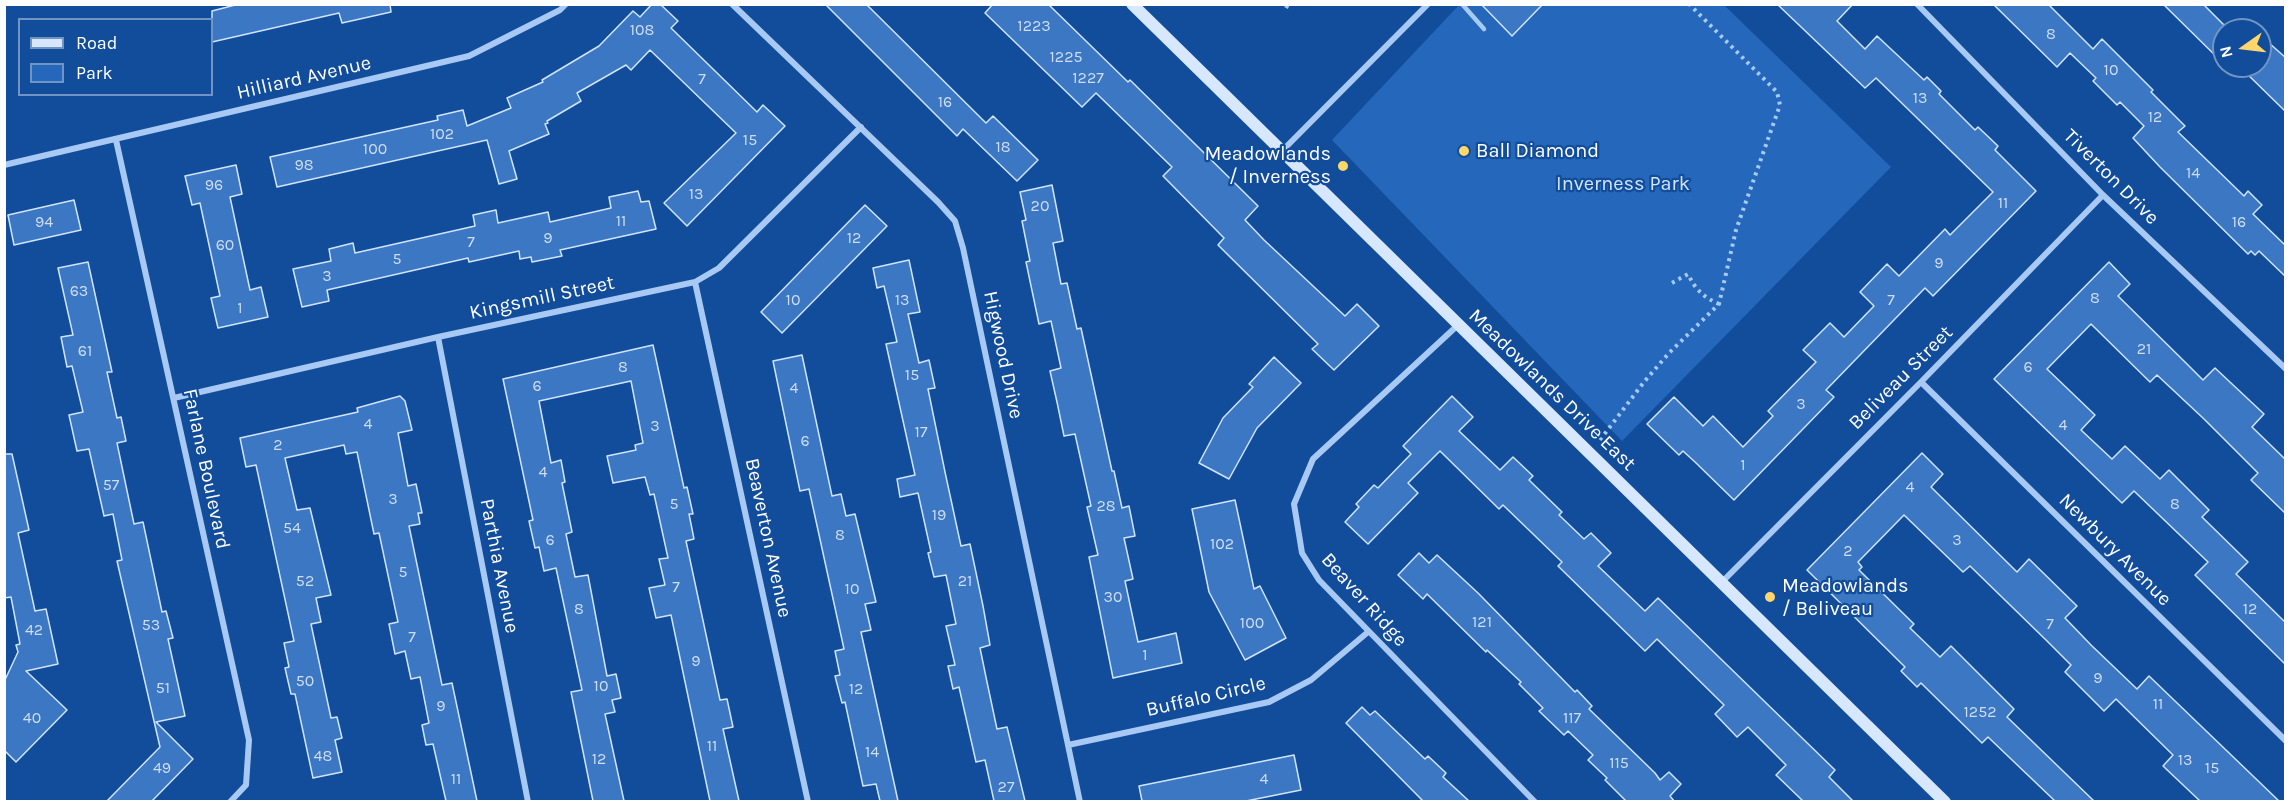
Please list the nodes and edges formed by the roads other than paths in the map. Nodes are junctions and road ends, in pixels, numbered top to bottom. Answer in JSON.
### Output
{"nodes":[{"id":1,"x":566,"y":4,"type":"edge"},
{"id":2,"x":732,"y":4,"type":"edge"},
{"id":3,"x":1132,"y":4,"type":"edge"},
{"id":4,"x":1428,"y":4,"type":"edge"},
{"id":5,"x":1462,"y":4,"type":"edge"},
{"id":6,"x":1917,"y":4,"type":"edge"},
{"id":7,"x":1484,"y":29,"type":"dead end"},
{"id":8,"x":861,"y":127,"type":"junction"},
{"id":9,"x":116,"y":140,"type":"junction"},
{"id":10,"x":1281,"y":152,"type":"junction"},
{"id":11,"x":4,"y":165,"type":"edge"},
{"id":12,"x":2103,"y":195,"type":"junction"},
{"id":13,"x":694,"y":282,"type":"junction"},
{"id":14,"x":1458,"y":326,"type":"junction"},
{"id":15,"x":438,"y":337,"type":"junction"},
{"id":16,"x":2286,"y":369,"type":"edge"},
{"id":17,"x":1921,"y":382,"type":"junction"},
{"id":18,"x":174,"y":398,"type":"junction"},
{"id":19,"x":1721,"y":583,"type":"junction"},
{"id":20,"x":1368,"y":632,"type":"junction"},
{"id":21,"x":2286,"y":741,"type":"edge"},
{"id":22,"x":1068,"y":745,"type":"junction"},
{"id":23,"x":230,"y":801,"type":"edge"},
{"id":24,"x":528,"y":801,"type":"edge"},
{"id":25,"x":808,"y":801,"type":"edge"},
{"id":26,"x":1080,"y":801,"type":"edge"},
{"id":27,"x":1536,"y":801,"type":"edge"},
{"id":28,"x":1945,"y":801,"type":"edge"}],
"edges":[{"from":1,"to":9,"type":"street","name":"Hilliard Avenue"},
{"from":2,"to":8,"type":"street","name":"Higwood Drive"},
{"from":3,"to":10,"type":"main road","name":"Meadowlands Drive East"},
{"from":4,"to":10,"type":"street"},
{"from":5,"to":7,"type":"lane"},
{"from":6,"to":12,"type":"street","name":"Tiverton Drive"},
{"from":8,"to":13,"type":"street","name":"Kingsmill Street"},
{"from":8,"to":22,"type":"street","name":"Higwood Drive"},
{"from":9,"to":11,"type":"street","name":"Hilliard Avenue"},
{"from":9,"to":18,"type":"street","name":"Farlane Boulevard"},
{"from":10,"to":14,"type":"main road","name":"Meadowlands Drive East"},
{"from":12,"to":16,"type":"street","name":"Tiverton Drive"},
{"from":12,"to":17,"type":"street","name":"Beliveau Street"},
{"from":13,"to":15,"type":"street","name":"Kingsmill Street"},
{"from":13,"to":25,"type":"street","name":"Beaverton Avenue"},
{"from":14,"to":19,"type":"main road","name":"Meadowlands Drive East"},
{"from":14,"to":20,"type":"street","name":"Beaver Ridge"},
{"from":15,"to":18,"type":"street","name":"Kingsmill Street"},
{"from":15,"to":24,"type":"street","name":"Parthia Avenue"},
{"from":17,"to":19,"type":"street","name":"Beliveau Street"},
{"from":17,"to":21,"type":"street","name":"Newbury Avenue"},
{"from":18,"to":23,"type":"street","name":"Farlane Boulevard"},
{"from":19,"to":28,"type":"main road","name":"Meadowlands Drive East"},
{"from":20,"to":22,"type":"street","name":"Buffalo Circle"},
{"from":20,"to":27,"type":"street","name":"Beaver Ridge"},
{"from":22,"to":26,"type":"street","name":"Higwood Drive"}]}
